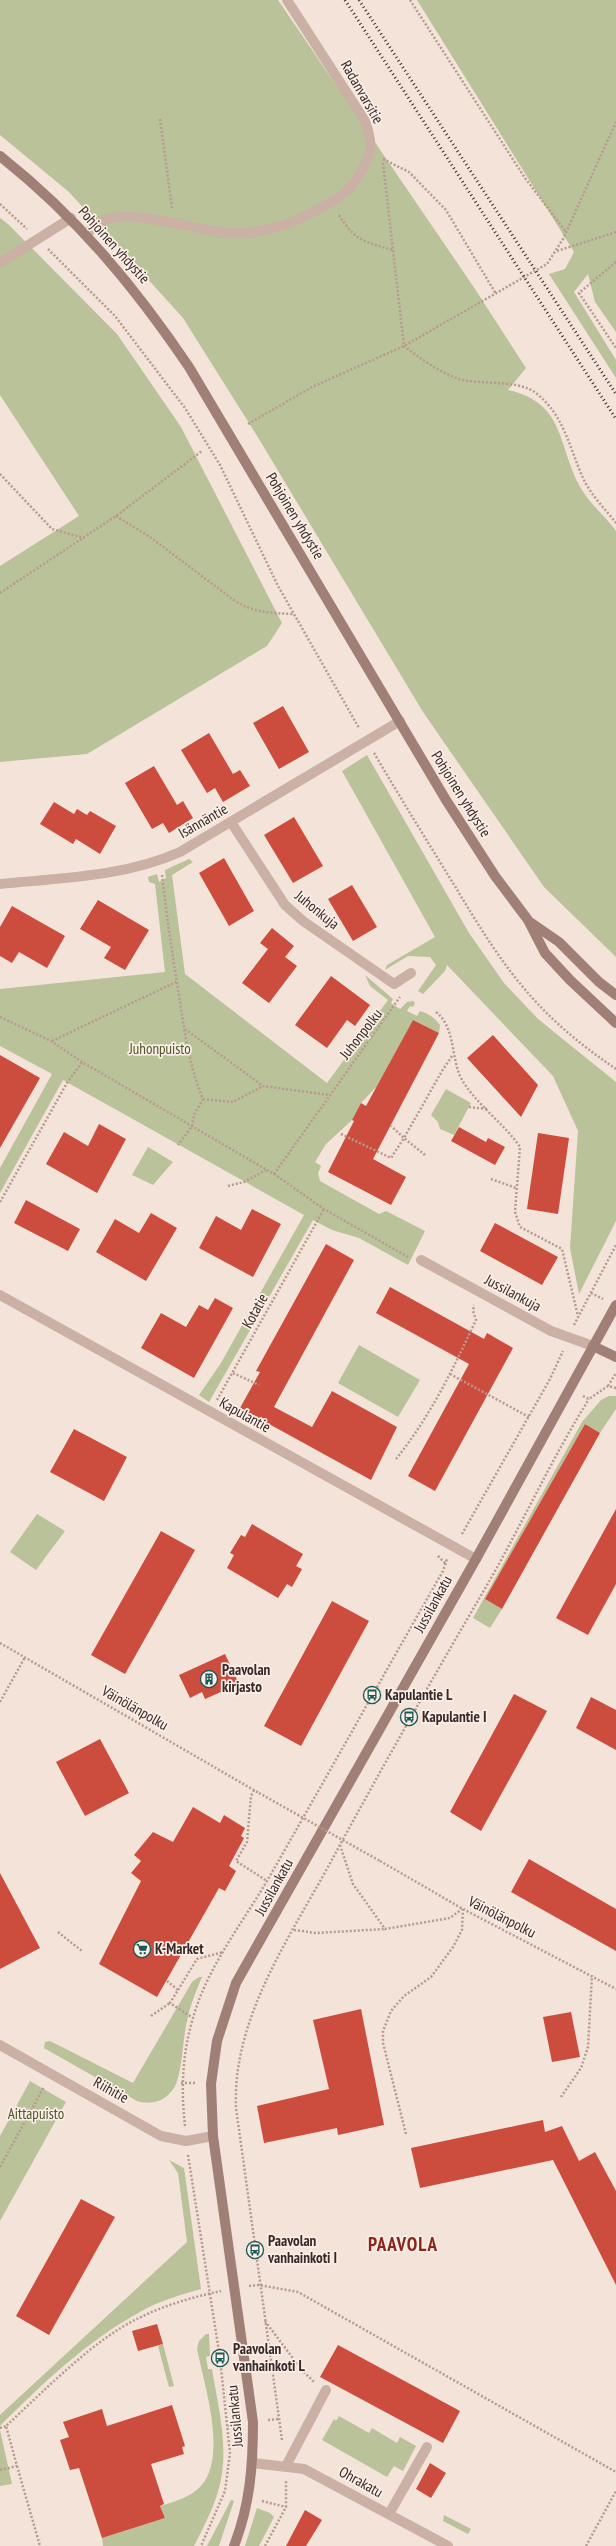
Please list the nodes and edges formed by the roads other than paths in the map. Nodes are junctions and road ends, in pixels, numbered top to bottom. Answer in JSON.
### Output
{"nodes":[{"id":1,"x":286,"y":0,"type":"edge"},
{"id":2,"x":0,"y":156,"type":"edge"},
{"id":3,"x":70,"y":218,"type":"junction"},
{"id":4,"x":86,"y":234,"type":"junction"},
{"id":5,"x":0,"y":263,"type":"edge"},
{"id":6,"x":400,"y":721,"type":"junction"},
{"id":7,"x":231,"y":822,"type":"junction"},
{"id":8,"x":0,"y":884,"type":"edge"},
{"id":9,"x":528,"y":920,"type":"junction"},
{"id":10,"x":411,"y":973,"type":"dead end"},
{"id":11,"x":616,"y":995,"type":"edge"},
{"id":12,"x":616,"y":1023,"type":"edge"},
{"id":13,"x":421,"y":1260,"type":"road end"},
{"id":14,"x":0,"y":1295,"type":"edge"},
{"id":15,"x":616,"y":1305,"type":"edge"},
{"id":16,"x":593,"y":1346,"type":"junction"},
{"id":17,"x":616,"y":1357,"type":"edge"},
{"id":18,"x":476,"y":1559,"type":"junction"},
{"id":19,"x":0,"y":2045,"type":"edge"},
{"id":20,"x":213,"y":2136,"type":"junction"},
{"id":21,"x":326,"y":2390,"type":"road end"},
{"id":22,"x":427,"y":2447,"type":"dead end"},
{"id":23,"x":253,"y":2463,"type":"junction"},
{"id":24,"x":286,"y":2466,"type":"junction"},
{"id":25,"x":389,"y":2514,"type":"junction"},
{"id":26,"x":234,"y":2546,"type":"edge"},
{"id":27,"x":448,"y":2546,"type":"edge"}],
"edges":[{"from":1,"to":4,"type":"street","name":"Radanvarsitie"},
{"from":2,"to":3,"type":"main road","name":"Pohjoinen yhdystie"},
{"from":3,"to":4,"type":"main road","name":"Pohjoinen yhdystie"},
{"from":3,"to":5,"type":"street"},
{"from":4,"to":6,"type":"main road","name":"Pohjoinen yhdystie"},
{"from":6,"to":7,"type":"street","name":"Isännäntie"},
{"from":6,"to":9,"type":"main road","name":"Pohjoinen yhdystie"},
{"from":7,"to":8,"type":"street","name":"Isännäntie"},
{"from":7,"to":10,"type":"street","name":"Juhonkuja"},
{"from":9,"to":11,"type":"main road","name":"Pohjoinen yhdystie"},
{"from":9,"to":12,"type":"main road","name":"Pohjoinen yhdystie"},
{"from":13,"to":16,"type":"street","name":"Jussilankuja"},
{"from":14,"to":18,"type":"street","name":"Kapulantie"},
{"from":15,"to":16,"type":"main road","name":"Jussilankatu"},
{"from":16,"to":17,"type":"main road"},
{"from":16,"to":18,"type":"main road","name":"Jussilankatu"},
{"from":18,"to":20,"type":"main road","name":"Jussilankatu"},
{"from":19,"to":20,"type":"street","name":"Riihitie"},
{"from":20,"to":23,"type":"main road","name":"Jussilankatu"},
{"from":21,"to":24,"type":"street"},
{"from":22,"to":25,"type":"street"},
{"from":23,"to":24,"type":"street","name":"Ohrakatu"},
{"from":23,"to":26,"type":"main road","name":"Jussilankatu"},
{"from":24,"to":25,"type":"street","name":"Ohrakatu"},
{"from":25,"to":27,"type":"street","name":"Ohrakatu"}]}
